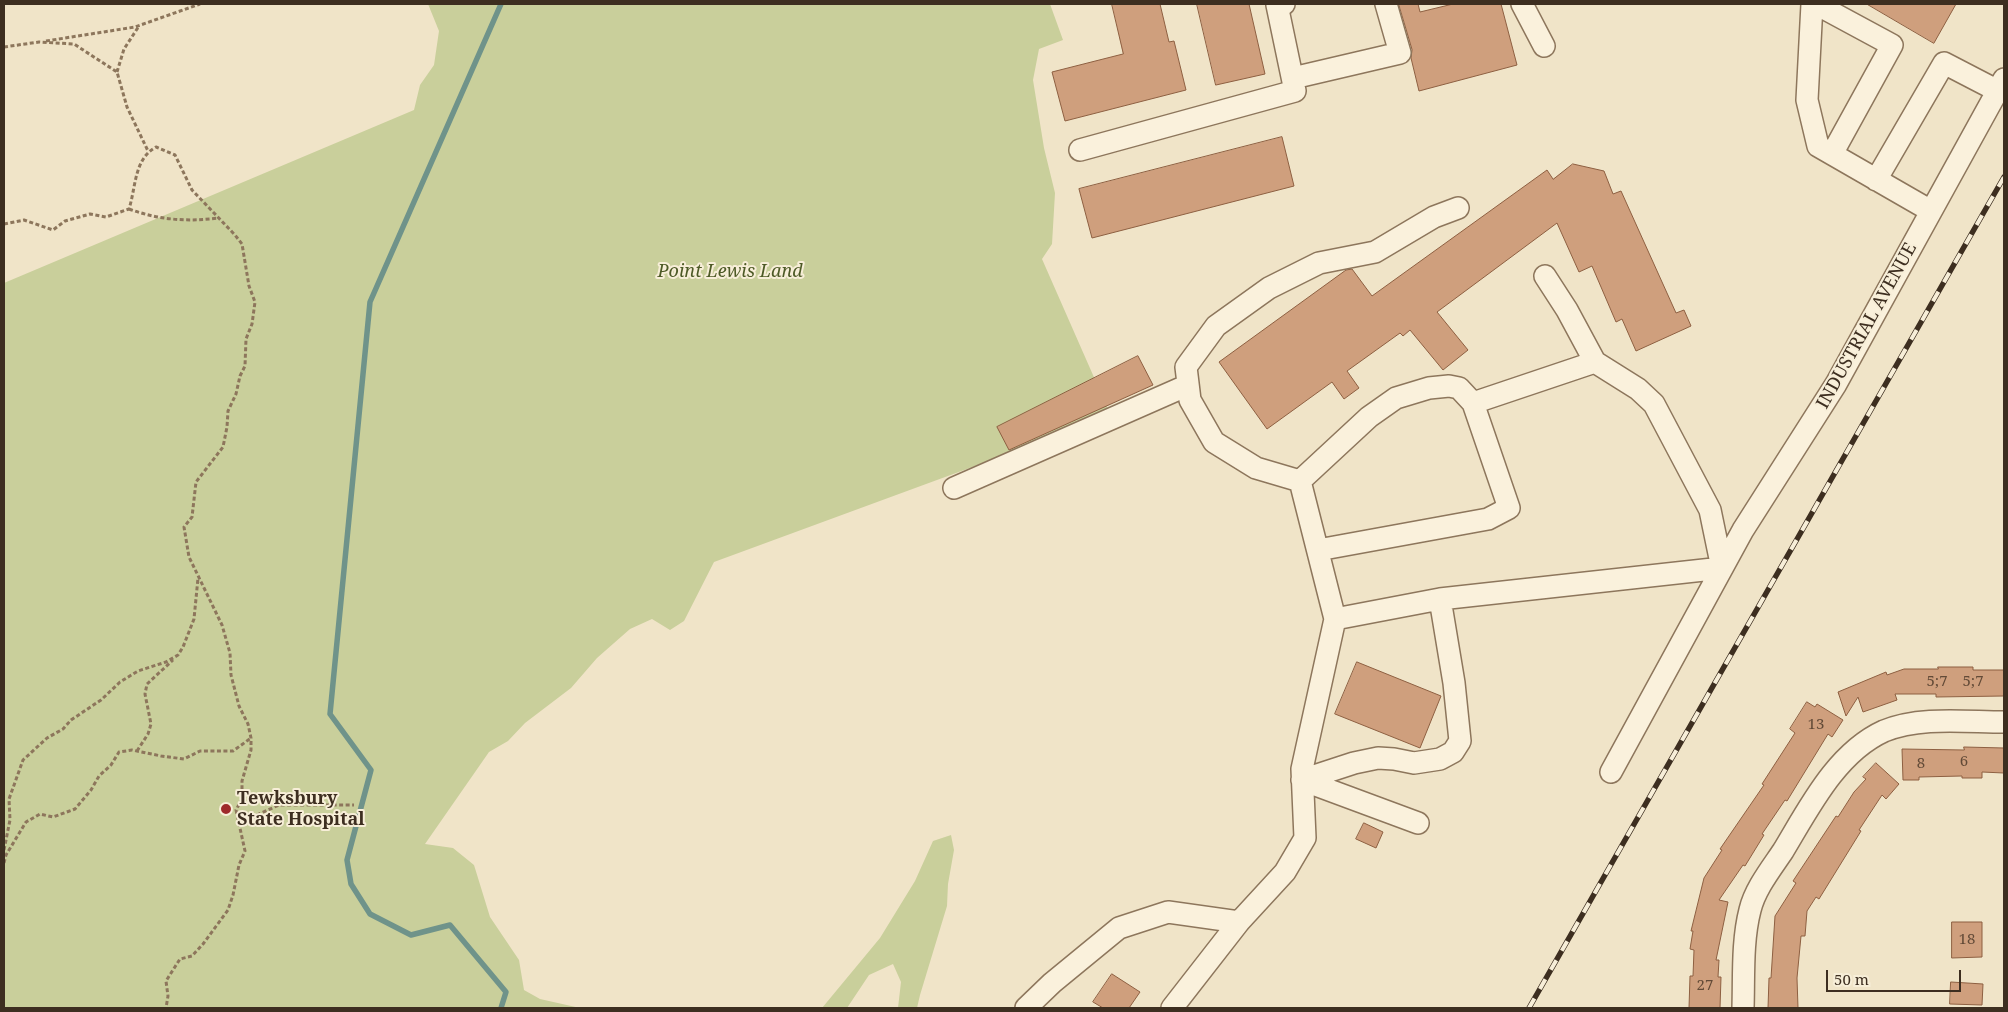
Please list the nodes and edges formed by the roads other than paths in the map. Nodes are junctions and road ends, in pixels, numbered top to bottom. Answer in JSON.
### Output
{"nodes":[{"id":1,"x":1279,"y":4,"type":"edge"},
{"id":2,"x":1386,"y":4,"type":"edge"},
{"id":3,"x":1522,"y":4,"type":"edge"},
{"id":4,"x":1814,"y":4,"type":"edge"},
{"id":5,"x":1544,"y":46,"type":"dead end"},
{"id":6,"x":1293,"y":78,"type":"junction"},
{"id":7,"x":2001,"y":85,"type":"edge"},
{"id":8,"x":1080,"y":150,"type":"dead end"},
{"id":9,"x":1832,"y":154,"type":"junction"},
{"id":10,"x":1876,"y":180,"type":"junction"},
{"id":11,"x":1458,"y":208,"type":"dead end"},
{"id":12,"x":1931,"y":211,"type":"junction"},
{"id":13,"x":1545,"y":276,"type":"dead end"},
{"id":14,"x":1595,"y":362,"type":"junction"},
{"id":15,"x":1188,"y":385,"type":"junction"},
{"id":16,"x":1473,"y":403,"type":"junction"},
{"id":17,"x":1300,"y":481,"type":"junction"},
{"id":18,"x":954,"y":488,"type":"dead end"},
{"id":19,"x":1318,"y":550,"type":"junction"},
{"id":20,"x":1722,"y":568,"type":"junction"},
{"id":21,"x":1440,"y":599,"type":"junction"},
{"id":22,"x":1335,"y":619,"type":"junction"},
{"id":23,"x":2004,"y":722,"type":"edge"},
{"id":24,"x":1611,"y":772,"type":"dead end"},
{"id":25,"x":1302,"y":780,"type":"junction"},
{"id":26,"x":1418,"y":823,"type":"dead end"},
{"id":27,"x":1239,"y":922,"type":"junction"},
{"id":28,"x":1026,"y":1008,"type":"edge"},
{"id":29,"x":1172,"y":1008,"type":"edge"},
{"id":30,"x":1743,"y":1008,"type":"edge"}],
"edges":[{"from":1,"to":6,"type":"street"},
{"from":2,"to":6,"type":"street"},
{"from":3,"to":5,"type":"street"},
{"from":4,"to":9,"type":"street"},
{"from":4,"to":9,"type":"street"},
{"from":6,"to":8,"type":"street"},
{"from":7,"to":10,"type":"street"},
{"from":7,"to":12,"type":"street","name":"INDUSTRIAL AVENUE"},
{"from":9,"to":10,"type":"street"},
{"from":10,"to":12,"type":"street"},
{"from":11,"to":15,"type":"street"},
{"from":12,"to":20,"type":"street","name":"INDUSTRIAL AVENUE"},
{"from":13,"to":14,"type":"street"},
{"from":14,"to":16,"type":"street"},
{"from":14,"to":20,"type":"street"},
{"from":15,"to":17,"type":"street"},
{"from":15,"to":18,"type":"street"},
{"from":16,"to":17,"type":"street"},
{"from":16,"to":19,"type":"street"},
{"from":17,"to":19,"type":"street"},
{"from":19,"to":22,"type":"street"},
{"from":20,"to":21,"type":"street"},
{"from":20,"to":24,"type":"street","name":"INDUSTRIAL AVENUE"},
{"from":21,"to":22,"type":"street"},
{"from":21,"to":25,"type":"street"},
{"from":22,"to":25,"type":"street"},
{"from":23,"to":30,"type":"street"},
{"from":25,"to":26,"type":"street"},
{"from":25,"to":27,"type":"street"},
{"from":27,"to":28,"type":"street"},
{"from":27,"to":29,"type":"street"}]}
